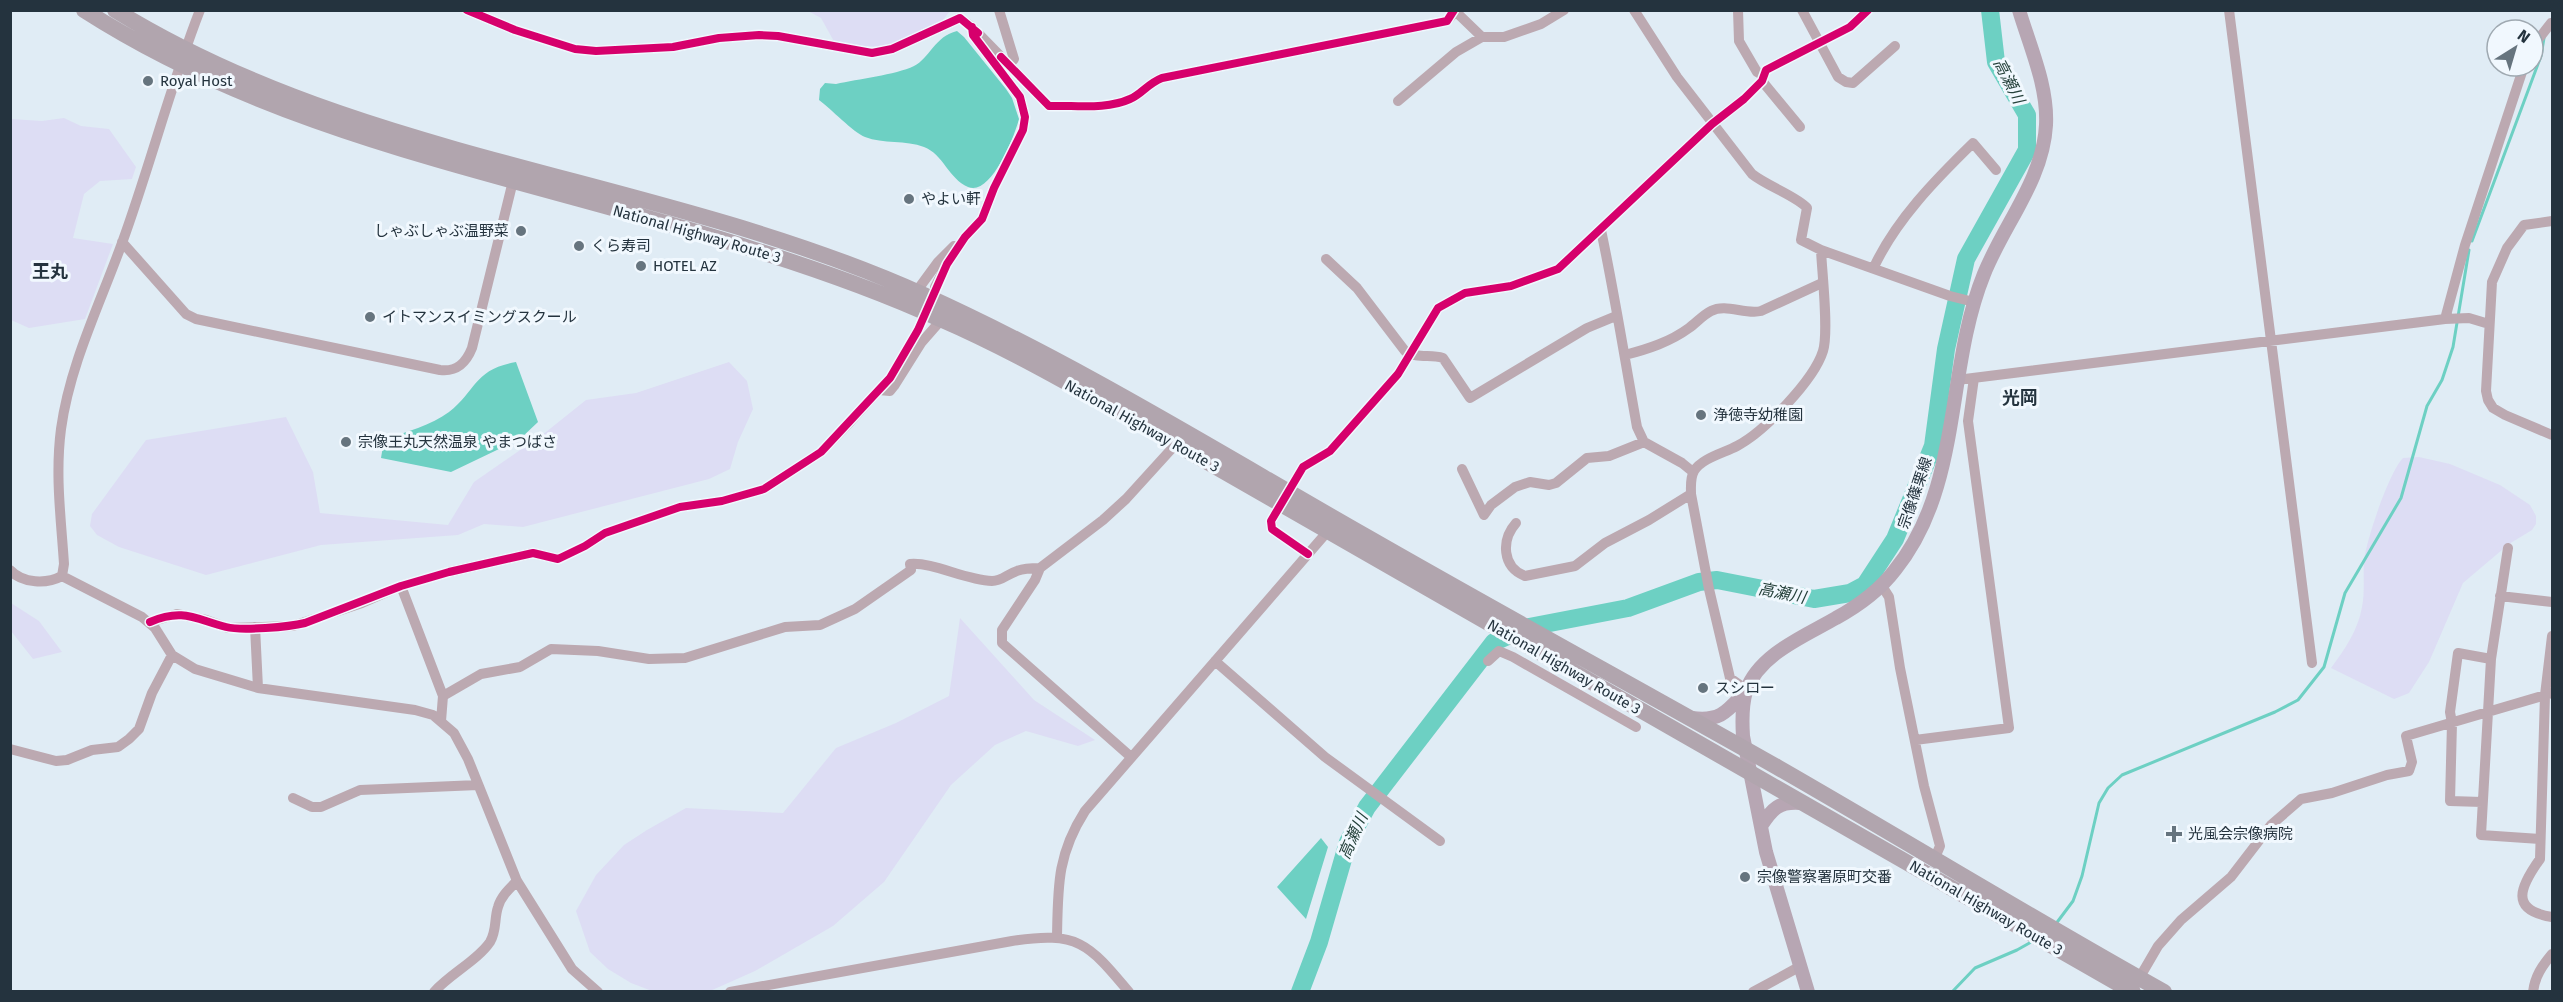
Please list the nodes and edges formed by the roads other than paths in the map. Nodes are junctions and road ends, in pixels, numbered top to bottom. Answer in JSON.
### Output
{"nodes":[{"id":1,"x":84,"y":10,"type":"edge"},
{"id":2,"x":115,"y":10,"type":"edge"},
{"id":3,"x":200,"y":10,"type":"edge"},
{"id":4,"x":467,"y":10,"type":"edge"},
{"id":5,"x":999,"y":10,"type":"edge"},
{"id":6,"x":1564,"y":10,"type":"edge"},
{"id":7,"x":1634,"y":10,"type":"edge"},
{"id":8,"x":1737,"y":10,"type":"edge"},
{"id":9,"x":1802,"y":10,"type":"edge"},
{"id":10,"x":1868,"y":10,"type":"edge"},
{"id":11,"x":2019,"y":10,"type":"edge"},
{"id":12,"x":2229,"y":10,"type":"edge"},
{"id":13,"x":2546,"y":10,"type":"edge"},
{"id":14,"x":1454,"y":11,"type":"edge"},
{"id":15,"x":2552,"y":24,"type":"edge"},
{"id":16,"x":972,"y":27,"type":"junction"},
{"id":17,"x":1482,"y":37,"type":"junction"},
{"id":18,"x":1821,"y":42,"type":"junction"},
{"id":19,"x":1895,"y":46,"type":"dead end"},
{"id":20,"x":185,"y":49,"type":"junction"},
{"id":21,"x":1009,"y":65,"type":"junction"},
{"id":22,"x":178,"y":66,"type":"junction"},
{"id":23,"x":1763,"y":78,"type":"junction"},
{"id":24,"x":2520,"y":78,"type":"edge"},
{"id":25,"x":1398,"y":101,"type":"dead end"},
{"id":26,"x":1712,"y":124,"type":"junction"},
{"id":27,"x":1800,"y":128,"type":"dead end"},
{"id":28,"x":1996,"y":170,"type":"dead end"},
{"id":29,"x":513,"y":181,"type":"junction"},
{"id":30,"x":2553,"y":221,"type":"edge"},
{"id":31,"x":1601,"y":230,"type":"junction"},
{"id":32,"x":965,"y":237,"type":"junction"},
{"id":33,"x":122,"y":242,"type":"junction"},
{"id":34,"x":1821,"y":250,"type":"junction"},
{"id":35,"x":1326,"y":259,"type":"dead end"},
{"id":36,"x":1874,"y":267,"type":"junction"},
{"id":37,"x":1822,"y":283,"type":"junction"},
{"id":38,"x":935,"y":287,"type":"dead end"},
{"id":39,"x":916,"y":292,"type":"junction"},
{"id":40,"x":1974,"y":302,"type":"junction"},
{"id":41,"x":1616,"y":316,"type":"junction"},
{"id":42,"x":942,"y":319,"type":"junction"},
{"id":43,"x":2445,"y":319,"type":"junction"},
{"id":44,"x":2489,"y":324,"type":"junction"},
{"id":45,"x":918,"y":330,"type":"dead end"},
{"id":46,"x":2271,"y":341,"type":"junction"},
{"id":47,"x":1625,"y":355,"type":"junction"},
{"id":48,"x":1412,"y":356,"type":"junction"},
{"id":49,"x":1974,"y":378,"type":"junction"},
{"id":50,"x":1957,"y":380,"type":"junction"},
{"id":51,"x":879,"y":390,"type":"junction"},
{"id":52,"x":2553,"y":435,"type":"edge"},
{"id":53,"x":1644,"y":442,"type":"junction"},
{"id":54,"x":1176,"y":444,"type":"junction"},
{"id":55,"x":1462,"y":469,"type":"dead end"},
{"id":56,"x":1693,"y":472,"type":"junction"},
{"id":57,"x":1691,"y":494,"type":"junction"},
{"id":58,"x":1516,"y":523,"type":"dead end"},
{"id":59,"x":1328,"y":531,"type":"junction"},
{"id":60,"x":2508,"y":548,"type":"dead end"},
{"id":61,"x":1308,"y":554,"type":"junction"},
{"id":62,"x":1040,"y":568,"type":"junction"},
{"id":63,"x":10,"y":570,"type":"edge"},
{"id":64,"x":62,"y":576,"type":"junction"},
{"id":65,"x":401,"y":586,"type":"junction"},
{"id":66,"x":1882,"y":586,"type":"junction"},
{"id":67,"x":2500,"y":596,"type":"junction"},
{"id":68,"x":2553,"y":602,"type":"edge"},
{"id":69,"x":150,"y":622,"type":"junction"},
{"id":70,"x":255,"y":627,"type":"junction"},
{"id":71,"x":2553,"y":636,"type":"edge"},
{"id":72,"x":172,"y":655,"type":"junction"},
{"id":73,"x":2491,"y":659,"type":"junction"},
{"id":74,"x":1215,"y":661,"type":"junction"},
{"id":75,"x":1488,"y":661,"type":"dead end"},
{"id":76,"x":2312,"y":663,"type":"dead end"},
{"id":77,"x":258,"y":688,"type":"junction"},
{"id":78,"x":1747,"y":690,"type":"junction"},
{"id":79,"x":2549,"y":694,"type":"edge"},
{"id":80,"x":443,"y":696,"type":"junction"},
{"id":81,"x":2486,"y":714,"type":"junction"},
{"id":82,"x":1689,"y":718,"type":"junction"},
{"id":83,"x":441,"y":721,"type":"junction"},
{"id":84,"x":2452,"y":723,"type":"junction"},
{"id":85,"x":1636,"y":727,"type":"dead end"},
{"id":86,"x":1915,"y":740,"type":"junction"},
{"id":87,"x":10,"y":749,"type":"edge"},
{"id":88,"x":1746,"y":750,"type":"junction"},
{"id":89,"x":1131,"y":757,"type":"junction"},
{"id":90,"x":1752,"y":774,"type":"junction"},
{"id":91,"x":478,"y":785,"type":"junction"},
{"id":92,"x":292,"y":798,"type":"dead end"},
{"id":93,"x":2482,"y":802,"type":"junction"},
{"id":94,"x":1801,"y":803,"type":"junction"},
{"id":95,"x":2547,"y":816,"type":"edge"},
{"id":96,"x":1761,"y":826,"type":"junction"},
{"id":97,"x":2540,"y":839,"type":"junction"},
{"id":98,"x":1440,"y":841,"type":"dead end"},
{"id":99,"x":1934,"y":861,"type":"junction"},
{"id":100,"x":517,"y":881,"type":"junction"},
{"id":101,"x":2553,"y":917,"type":"edge"},
{"id":102,"x":1057,"y":937,"type":"junction"},
{"id":103,"x":2056,"y":939,"type":"junction"},
{"id":104,"x":2553,"y":954,"type":"edge"},
{"id":105,"x":1799,"y":967,"type":"junction"},
{"id":106,"x":2134,"y":988,"type":"edge"},
{"id":107,"x":434,"y":992,"type":"edge"},
{"id":108,"x":598,"y":992,"type":"edge"},
{"id":109,"x":730,"y":992,"type":"edge"},
{"id":110,"x":1129,"y":992,"type":"edge"},
{"id":111,"x":1752,"y":992,"type":"edge"},
{"id":112,"x":1808,"y":992,"type":"edge"},
{"id":113,"x":2164,"y":992,"type":"edge"},
{"id":114,"x":2533,"y":992,"type":"edge"}],
"edges":[{"from":1,"to":22,"type":"highway","name":"National Highway Route 3"},
{"from":2,"to":20,"type":"highway","name":"National Highway Route 3"},
{"from":3,"to":20,"type":"street"},
{"from":4,"to":16,"type":"street"},
{"from":5,"to":21,"type":"street"},
{"from":6,"to":17,"type":"street"},
{"from":7,"to":26,"type":"street"},
{"from":8,"to":23,"type":"street"},
{"from":9,"to":18,"type":"street"},
{"from":10,"to":18,"type":"street"},
{"from":11,"to":40,"type":"main road","name":"宗像篠栗線"},
{"from":12,"to":46,"type":"street"},
{"from":13,"to":15,"type":"street"},
{"from":14,"to":17,"type":"street"},
{"from":14,"to":21,"type":"street"},
{"from":16,"to":21,"type":"street"},
{"from":16,"to":32,"type":"street"},
{"from":17,"to":25,"type":"street"},
{"from":18,"to":19,"type":"street"},
{"from":18,"to":23,"type":"street"},
{"from":20,"to":22,"type":"street"},
{"from":20,"to":39,"type":"highway","name":"National Highway Route 3"},
{"from":22,"to":29,"type":"highway","name":"National Highway Route 3"},
{"from":22,"to":33,"type":"street"},
{"from":23,"to":26,"type":"street"},
{"from":23,"to":27,"type":"street"},
{"from":24,"to":43,"type":"street"},
{"from":26,"to":31,"type":"street"},
{"from":26,"to":34,"type":"street"},
{"from":28,"to":36,"type":"street"},
{"from":29,"to":33,"type":"street"},
{"from":29,"to":42,"type":"highway","name":"National Highway Route 3"},
{"from":30,"to":44,"type":"street"},
{"from":31,"to":41,"type":"street"},
{"from":31,"to":48,"type":"street"},
{"from":32,"to":38,"type":"street"},
{"from":32,"to":39,"type":"street"},
{"from":33,"to":64,"type":"street"},
{"from":34,"to":36,"type":"street"},
{"from":34,"to":37,"type":"street"},
{"from":35,"to":48,"type":"street"},
{"from":36,"to":40,"type":"street"},
{"from":37,"to":47,"type":"street"},
{"from":37,"to":56,"type":"street"},
{"from":39,"to":82,"type":"highway","name":"National Highway Route 3"},
{"from":40,"to":50,"type":"main road","name":"宗像篠栗線"},
{"from":41,"to":47,"type":"street"},
{"from":41,"to":48,"type":"street"},
{"from":42,"to":51,"type":"street"},
{"from":42,"to":54,"type":"highway","name":"National Highway Route 3"},
{"from":43,"to":44,"type":"street"},
{"from":43,"to":46,"type":"street"},
{"from":44,"to":52,"type":"street"},
{"from":45,"to":51,"type":"street"},
{"from":46,"to":49,"type":"street"},
{"from":46,"to":76,"type":"street"},
{"from":47,"to":53,"type":"street"},
{"from":48,"to":61,"type":"street"},
{"from":49,"to":50,"type":"street"},
{"from":49,"to":86,"type":"street"},
{"from":50,"to":66,"type":"main road","name":"宗像篠栗線"},
{"from":51,"to":65,"type":"street"},
{"from":53,"to":55,"type":"street"},
{"from":53,"to":56,"type":"street"},
{"from":54,"to":59,"type":"highway","name":"National Highway Route 3"},
{"from":54,"to":62,"type":"street"},
{"from":56,"to":57,"type":"street"},
{"from":57,"to":58,"type":"street"},
{"from":57,"to":78,"type":"street"},
{"from":59,"to":61,"type":"street"},
{"from":59,"to":90,"type":"highway","name":"National Highway Route 3"},
{"from":60,"to":67,"type":"street"},
{"from":61,"to":74,"type":"street"},
{"from":62,"to":80,"type":"street"},
{"from":62,"to":89,"type":"street"},
{"from":63,"to":64,"type":"street"},
{"from":64,"to":69,"type":"street"},
{"from":65,"to":70,"type":"street"},
{"from":65,"to":80,"type":"street"},
{"from":66,"to":78,"type":"main road","name":"宗像篠栗線"},
{"from":66,"to":86,"type":"street"},
{"from":67,"to":68,"type":"street"},
{"from":67,"to":73,"type":"street"},
{"from":69,"to":70,"type":"street"},
{"from":69,"to":72,"type":"street"},
{"from":70,"to":77,"type":"street"},
{"from":71,"to":79,"type":"street"},
{"from":72,"to":77,"type":"street"},
{"from":72,"to":87,"type":"street"},
{"from":73,"to":81,"type":"street"},
{"from":73,"to":84,"type":"street"},
{"from":74,"to":89,"type":"street"},
{"from":74,"to":98,"type":"street"},
{"from":75,"to":85,"type":"street"},
{"from":77,"to":83,"type":"street"},
{"from":78,"to":82,"type":"main road"},
{"from":78,"to":88,"type":"main road","name":"宗像篠栗線"},
{"from":79,"to":81,"type":"street"},
{"from":79,"to":95,"type":"street"},
{"from":80,"to":83,"type":"street"},
{"from":81,"to":84,"type":"street"},
{"from":81,"to":93,"type":"street"},
{"from":82,"to":88,"type":"highway","name":"National Highway Route 3"},
{"from":83,"to":91,"type":"street"},
{"from":84,"to":93,"type":"street"},
{"from":84,"to":106,"type":"street"},
{"from":86,"to":99,"type":"street"},
{"from":88,"to":90,"type":"main road","name":"宗像篠栗線"},
{"from":88,"to":99,"type":"highway","name":"National Highway Route 3"},
{"from":89,"to":102,"type":"street"},
{"from":90,"to":94,"type":"highway","name":"National Highway Route 3"},
{"from":90,"to":96,"type":"main road","name":"宗像篠栗線"},
{"from":91,"to":92,"type":"street"},
{"from":91,"to":100,"type":"street"},
{"from":93,"to":97,"type":"street"},
{"from":94,"to":96,"type":"main road"},
{"from":94,"to":103,"type":"highway","name":"National Highway Route 3"},
{"from":95,"to":97,"type":"street"},
{"from":96,"to":105,"type":"main road","name":"宗像篠栗線"},
{"from":97,"to":101,"type":"street"},
{"from":99,"to":103,"type":"highway","name":"National Highway Route 3"},
{"from":100,"to":107,"type":"street"},
{"from":100,"to":108,"type":"street"},
{"from":102,"to":109,"type":"street"},
{"from":102,"to":110,"type":"street"},
{"from":103,"to":106,"type":"highway","name":"National Highway Route 3"},
{"from":104,"to":114,"type":"street"},
{"from":105,"to":111,"type":"street"},
{"from":105,"to":112,"type":"main road","name":"宗像篠栗線"},
{"from":106,"to":113,"type":"highway","name":"National Highway Route 3"}]}
